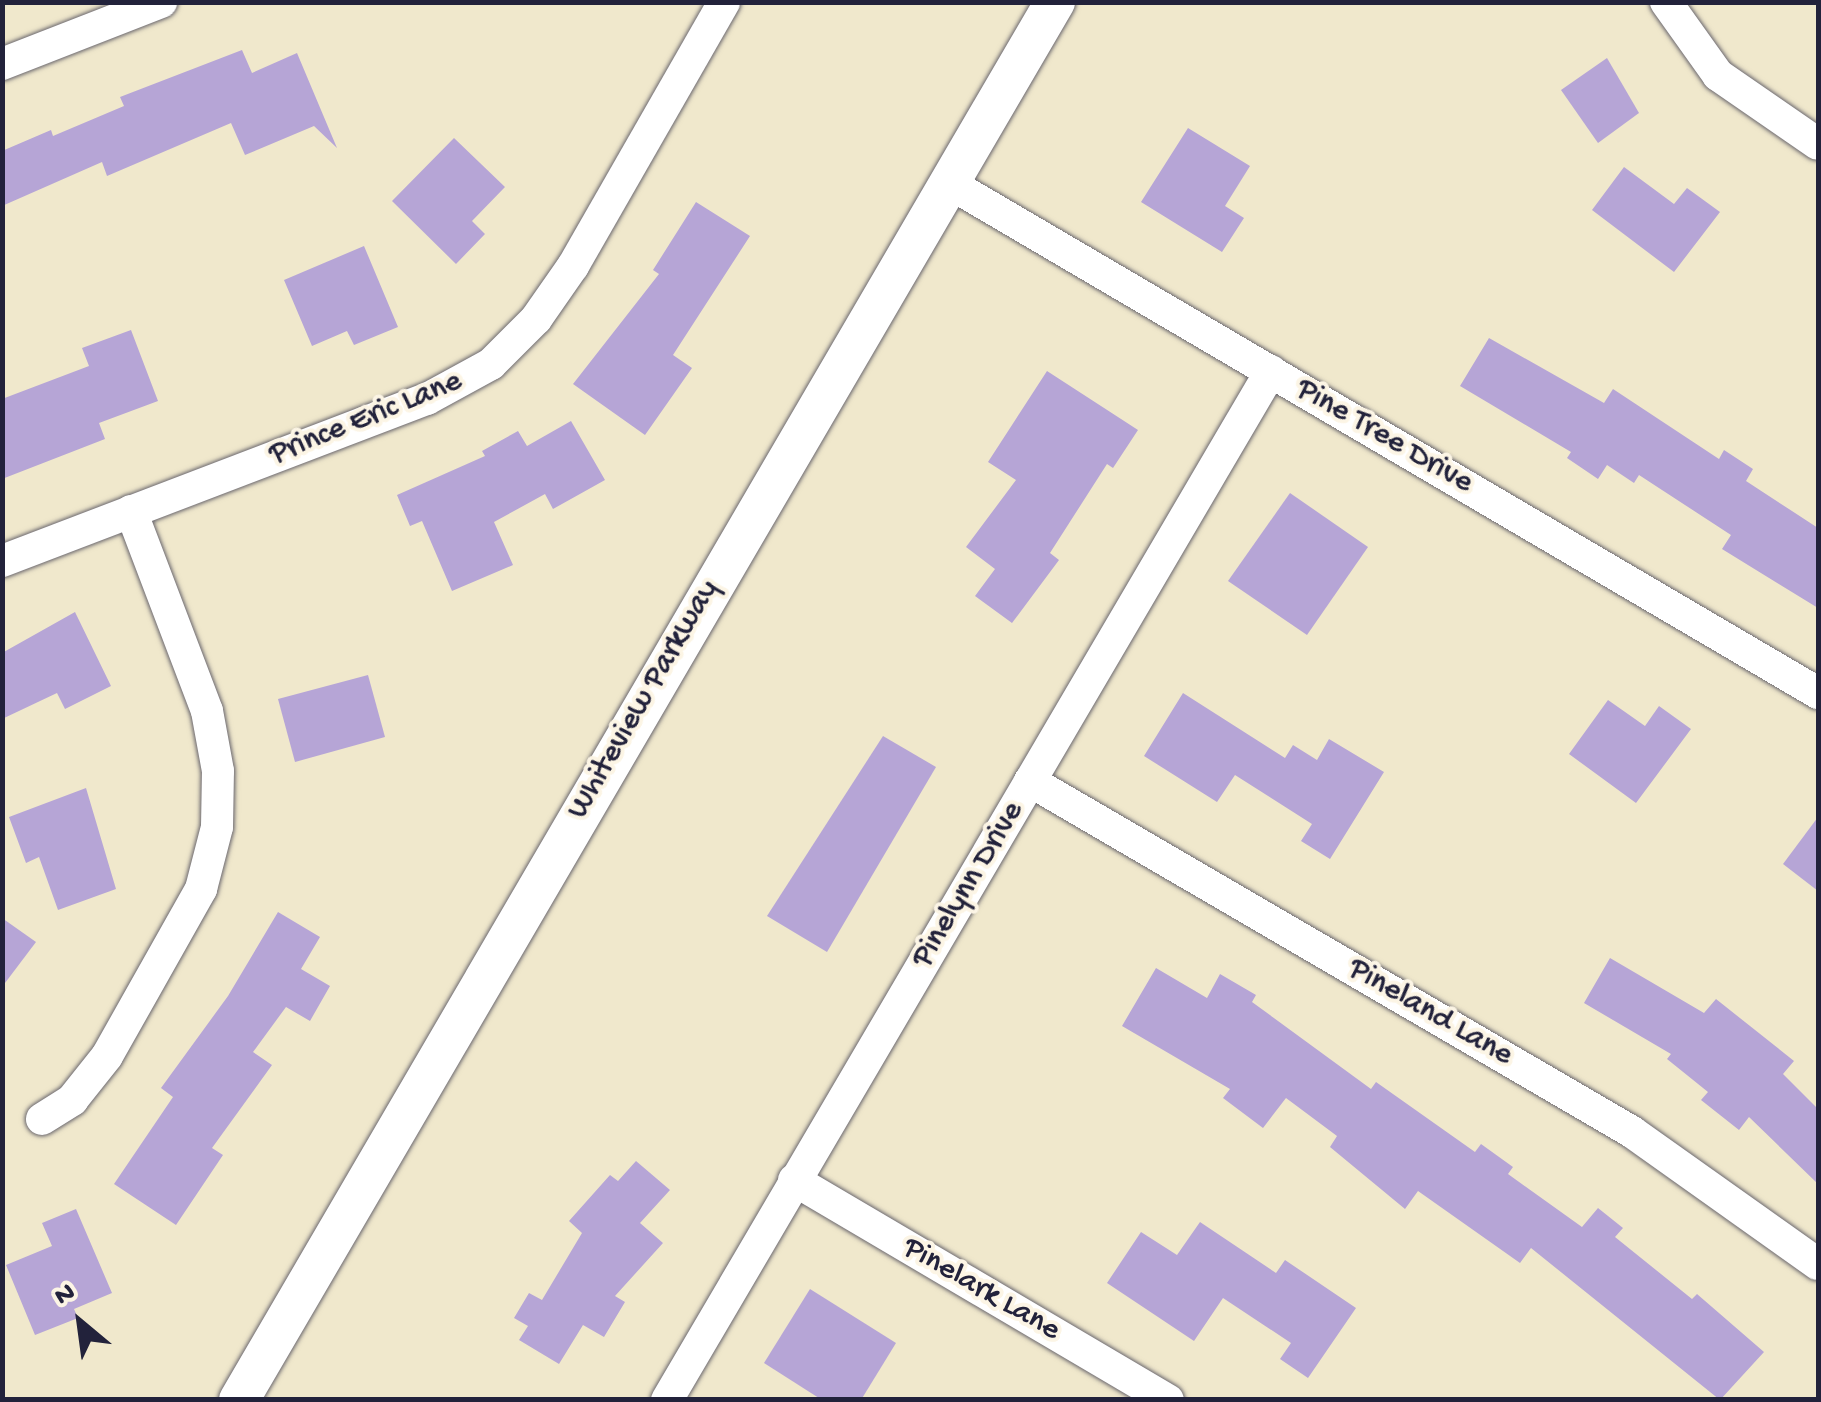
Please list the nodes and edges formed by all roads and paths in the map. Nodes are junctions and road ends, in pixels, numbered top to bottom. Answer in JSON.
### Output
{"nodes":[{"id":1,"x":161,"y":2,"type":"edge"},
{"id":2,"x":724,"y":2,"type":"edge"},
{"id":3,"x":1054,"y":2,"type":"edge"},
{"id":4,"x":1666,"y":2,"type":"edge"},
{"id":5,"x":2,"y":64,"type":"edge"},
{"id":6,"x":1818,"y":144,"type":"edge"},
{"id":7,"x":949,"y":183,"type":"junction"},
{"id":8,"x":1271,"y":371,"type":"junction"},
{"id":9,"x":130,"y":511,"type":"junction"},
{"id":10,"x":2,"y":561,"type":"edge"},
{"id":11,"x":1818,"y":693,"type":"edge"},
{"id":12,"x":1030,"y":780,"type":"junction"},
{"id":13,"x":42,"y":1119,"type":"dead end"},
{"id":14,"x":794,"y":1180,"type":"junction"},
{"id":15,"x":1818,"y":1264,"type":"edge"},
{"id":16,"x":238,"y":1400,"type":"edge"},
{"id":17,"x":667,"y":1400,"type":"edge"},
{"id":18,"x":1168,"y":1400,"type":"edge"}],
"edges":[{"from":1,"to":5,"type":"street"},
{"from":2,"to":9,"type":"street","name":"Prince Eric Lane"},
{"from":3,"to":7,"type":"street","name":"Whiteview Parkway"},
{"from":4,"to":6,"type":"street"},
{"from":7,"to":8,"type":"street","name":"Pine Tree Drive"},
{"from":7,"to":16,"type":"street","name":"Whiteview Parkway"},
{"from":8,"to":11,"type":"street","name":"Pine Tree Drive"},
{"from":8,"to":12,"type":"street","name":"Pinelynn Drive"},
{"from":9,"to":10,"type":"street","name":"Prince Eric Lane"},
{"from":9,"to":13,"type":"street"},
{"from":12,"to":14,"type":"street","name":"Pinelynn Drive"},
{"from":12,"to":15,"type":"street","name":"Pineland Lane"},
{"from":14,"to":17,"type":"street","name":"Pinelynn Drive"},
{"from":14,"to":18,"type":"street","name":"Pinelark Lane"}]}
